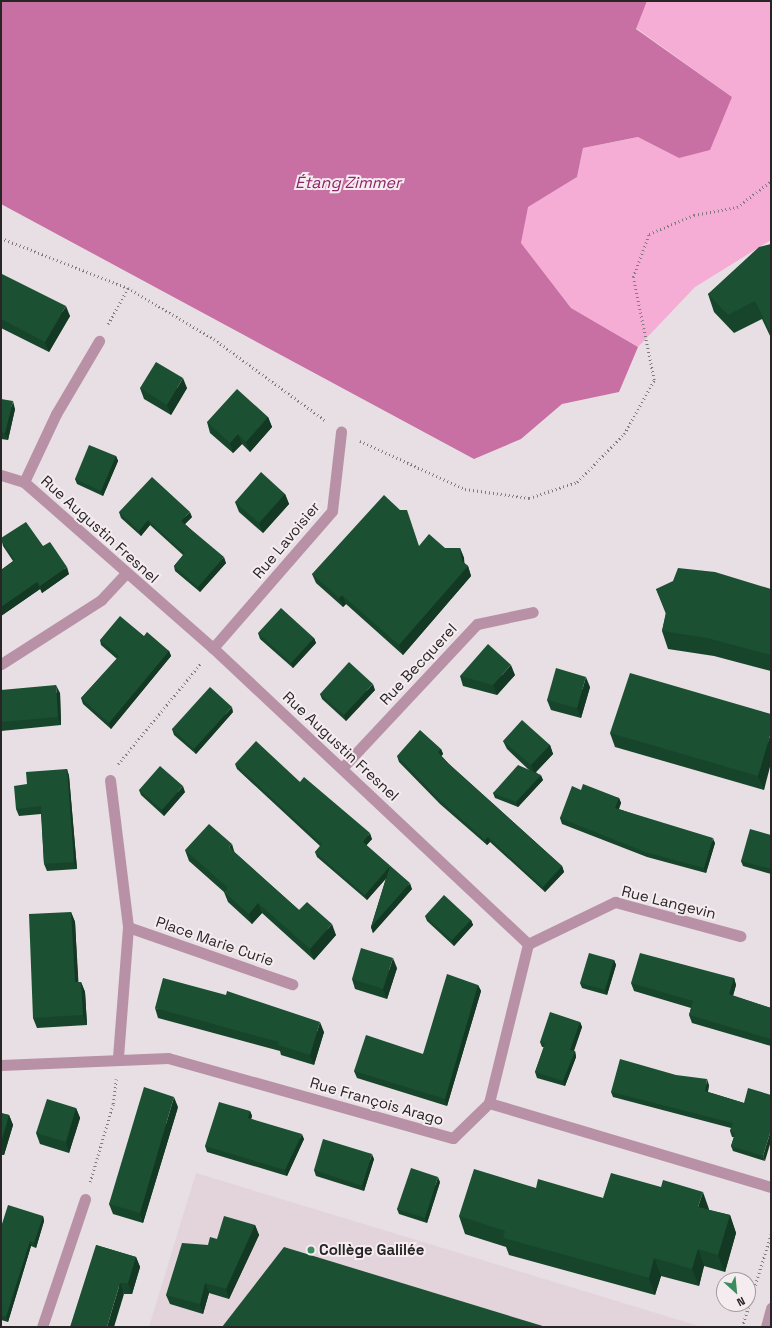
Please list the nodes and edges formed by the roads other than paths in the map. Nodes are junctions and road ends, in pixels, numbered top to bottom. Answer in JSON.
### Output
{"nodes":[{"id":1,"x":99,"y":341,"type":"road end"},
{"id":2,"x":341,"y":432,"type":"road end"},
{"id":3,"x":1,"y":475,"type":"edge"},
{"id":4,"x":24,"y":482,"type":"junction"},
{"id":5,"x":126,"y":573,"type":"junction"},
{"id":6,"x":533,"y":612,"type":"dead end"},
{"id":7,"x":213,"y":648,"type":"junction"},
{"id":8,"x":1,"y":664,"type":"edge"},
{"id":9,"x":343,"y":767,"type":"junction"},
{"id":10,"x":110,"y":780,"type":"road end"},
{"id":11,"x":128,"y":928,"type":"junction"},
{"id":12,"x":740,"y":936,"type":"dead end"},
{"id":13,"x":528,"y":944,"type":"junction"},
{"id":14,"x":292,"y":984,"type":"dead end"},
{"id":15,"x":118,"y":1058,"type":"junction"},
{"id":16,"x":1,"y":1065,"type":"edge"},
{"id":17,"x":489,"y":1103,"type":"junction"},
{"id":18,"x":771,"y":1187,"type":"edge"},
{"id":19,"x":85,"y":1199,"type":"road end"},
{"id":20,"x":771,"y":1308,"type":"edge"},
{"id":21,"x":42,"y":1327,"type":"edge"},
{"id":22,"x":766,"y":1327,"type":"edge"}],
"edges":[{"from":1,"to":4,"type":"street"},
{"from":2,"to":7,"type":"street","name":"Rue Lavoisier"},
{"from":3,"to":4,"type":"street","name":"Rue Augustin Fresnel"},
{"from":4,"to":5,"type":"street","name":"Rue Augustin Fresnel"},
{"from":5,"to":7,"type":"street","name":"Rue Augustin Fresnel"},
{"from":5,"to":8,"type":"street"},
{"from":6,"to":9,"type":"street","name":"Rue Becquerel"},
{"from":7,"to":9,"type":"street","name":"Rue Augustin Fresnel"},
{"from":9,"to":13,"type":"street","name":"Rue Augustin Fresnel"},
{"from":10,"to":11,"type":"street"},
{"from":11,"to":14,"type":"street","name":"Place Marie Curie"},
{"from":11,"to":15,"type":"street"},
{"from":12,"to":13,"type":"street","name":"Rue Langevin"},
{"from":13,"to":17,"type":"street"},
{"from":15,"to":16,"type":"street","name":"Rue François Arago"},
{"from":15,"to":17,"type":"street","name":"Rue François Arago"},
{"from":17,"to":18,"type":"street"},
{"from":19,"to":21,"type":"street"},
{"from":20,"to":22,"type":"street"}]}
